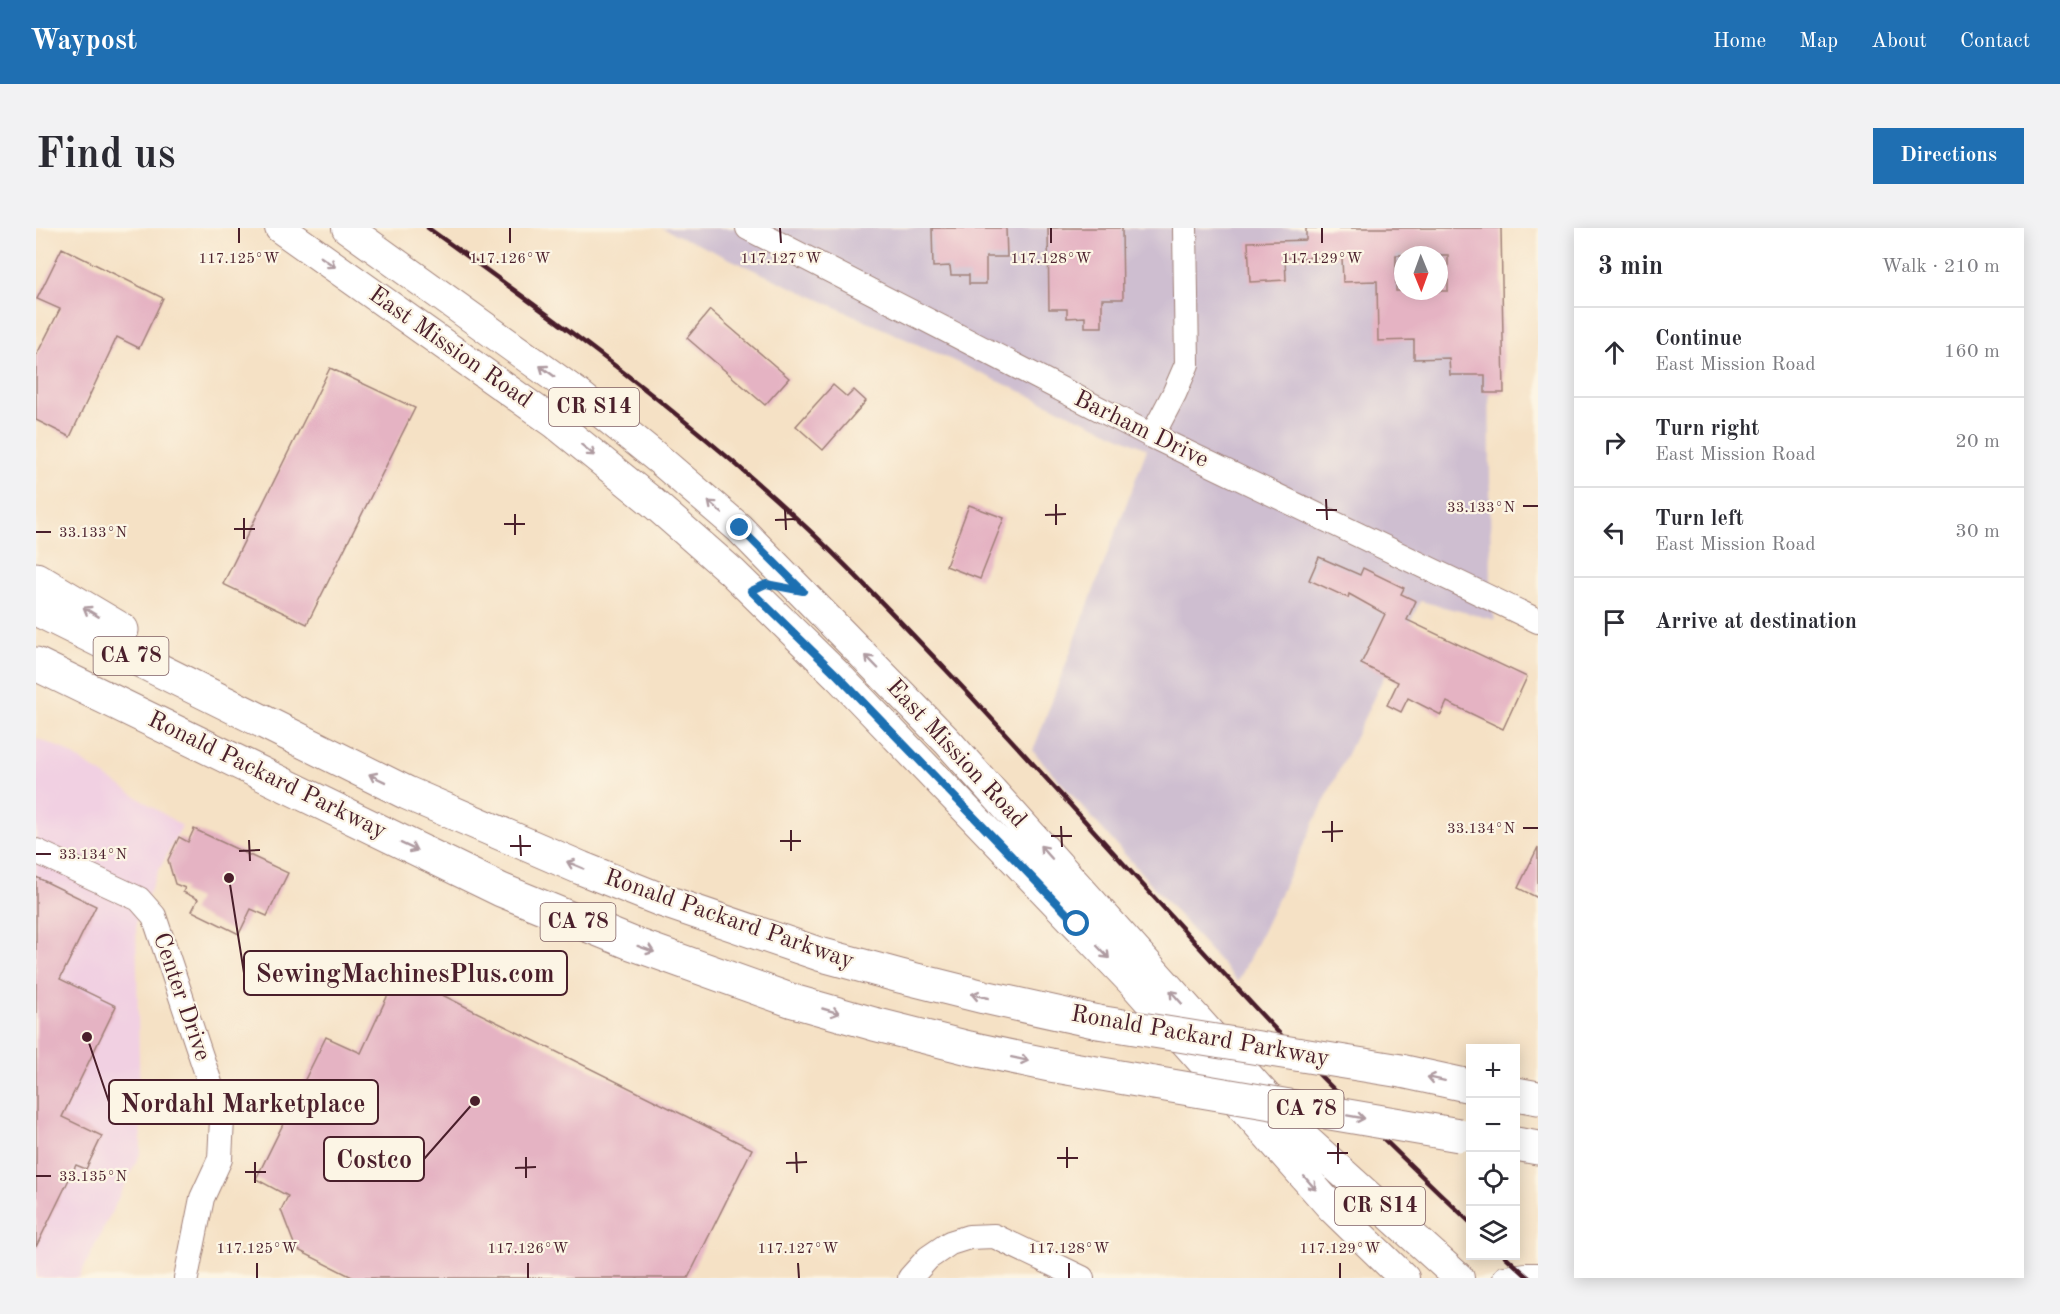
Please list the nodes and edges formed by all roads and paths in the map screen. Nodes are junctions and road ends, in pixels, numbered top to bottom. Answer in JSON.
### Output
{"nodes":[{"id":1,"x":280,"y":228,"type":"edge"},
{"id":2,"x":347,"y":228,"type":"edge"},
{"id":3,"x":748,"y":228,"type":"edge"},
{"id":4,"x":1185,"y":228,"type":"edge"},
{"id":5,"x":1152,"y":436,"type":"junction"},
{"id":6,"x":36,"y":579,"type":"edge"},
{"id":7,"x":751,"y":591,"type":"junction"},
{"id":8,"x":803,"y":591,"type":"junction"},
{"id":9,"x":36,"y":609,"type":"edge"},
{"id":10,"x":1538,"y":621,"type":"edge"},
{"id":11,"x":36,"y":664,"type":"edge"},
{"id":12,"x":36,"y":683,"type":"edge"},
{"id":13,"x":115,"y":701,"type":"junction"},
{"id":14,"x":226,"y":704,"type":"junction"},
{"id":15,"x":36,"y":851,"type":"edge"},
{"id":16,"x":1466,"y":1085,"type":"edge"},
{"id":17,"x":1520,"y":1092,"type":"edge"},
{"id":18,"x":1538,"y":1092,"type":"edge"},
{"id":19,"x":1520,"y":1093,"type":"edge"},
{"id":20,"x":1538,"y":1098,"type":"edge"},
{"id":21,"x":1465,"y":1136,"type":"edge"},
{"id":22,"x":1520,"y":1145,"type":"edge"},
{"id":23,"x":1538,"y":1148,"type":"edge"},
{"id":24,"x":1538,"y":1275,"type":"edge"},
{"id":25,"x":186,"y":1278,"type":"edge"},
{"id":26,"x":910,"y":1278,"type":"edge"},
{"id":27,"x":1082,"y":1278,"type":"edge"},
{"id":28,"x":1404,"y":1278,"type":"edge"},
{"id":29,"x":1459,"y":1278,"type":"edge"},
{"id":30,"x":1505,"y":1278,"type":"edge"}],
"edges":[{"from":1,"to":7,"type":"main road","name":"East Mission Road","number":"CR S14","one_way":true},
{"from":8,"to":2,"type":"main road","name":"East Mission Road","number":"CR S14","one_way":true},
{"from":3,"to":5,"type":"street","name":"Barham Drive"},
{"from":4,"to":5,"type":"street"},
{"from":5,"to":10,"type":"street","name":"Barham Drive"},
{"from":14,"to":6,"type":"highway","one_way":true},
{"from":7,"to":8,"type":"main road"},
{"from":7,"to":28,"type":"main road","name":"East Mission Road","number":"CR S14","one_way":true},
{"from":29,"to":8,"type":"main road","name":"East Mission Road","number":"CR S14","one_way":true},
{"from":9,"to":14,"type":"highway","name":"Ronald Packard Parkway","number":"CA 78"},
{"from":11,"to":13,"type":"highway","name":"Ronald Packard Parkway","number":"CA 78"},
{"from":12,"to":13,"type":"highway"},
{"from":13,"to":21,"type":"highway","name":"Ronald Packard Parkway","number":"CA 78","one_way":true,"bridge":true},
{"from":16,"to":14,"type":"highway","name":"Ronald Packard Parkway","number":"CA 78","one_way":true,"bridge":true},
{"from":15,"to":25,"type":"street","name":"Center Drive"},
{"from":17,"to":18,"type":"highway"},
{"from":19,"to":20,"type":"highway"},
{"from":22,"to":23,"type":"highway"},
{"from":24,"to":30,"type":"street"},
{"from":26,"to":27,"type":"street"}]}
